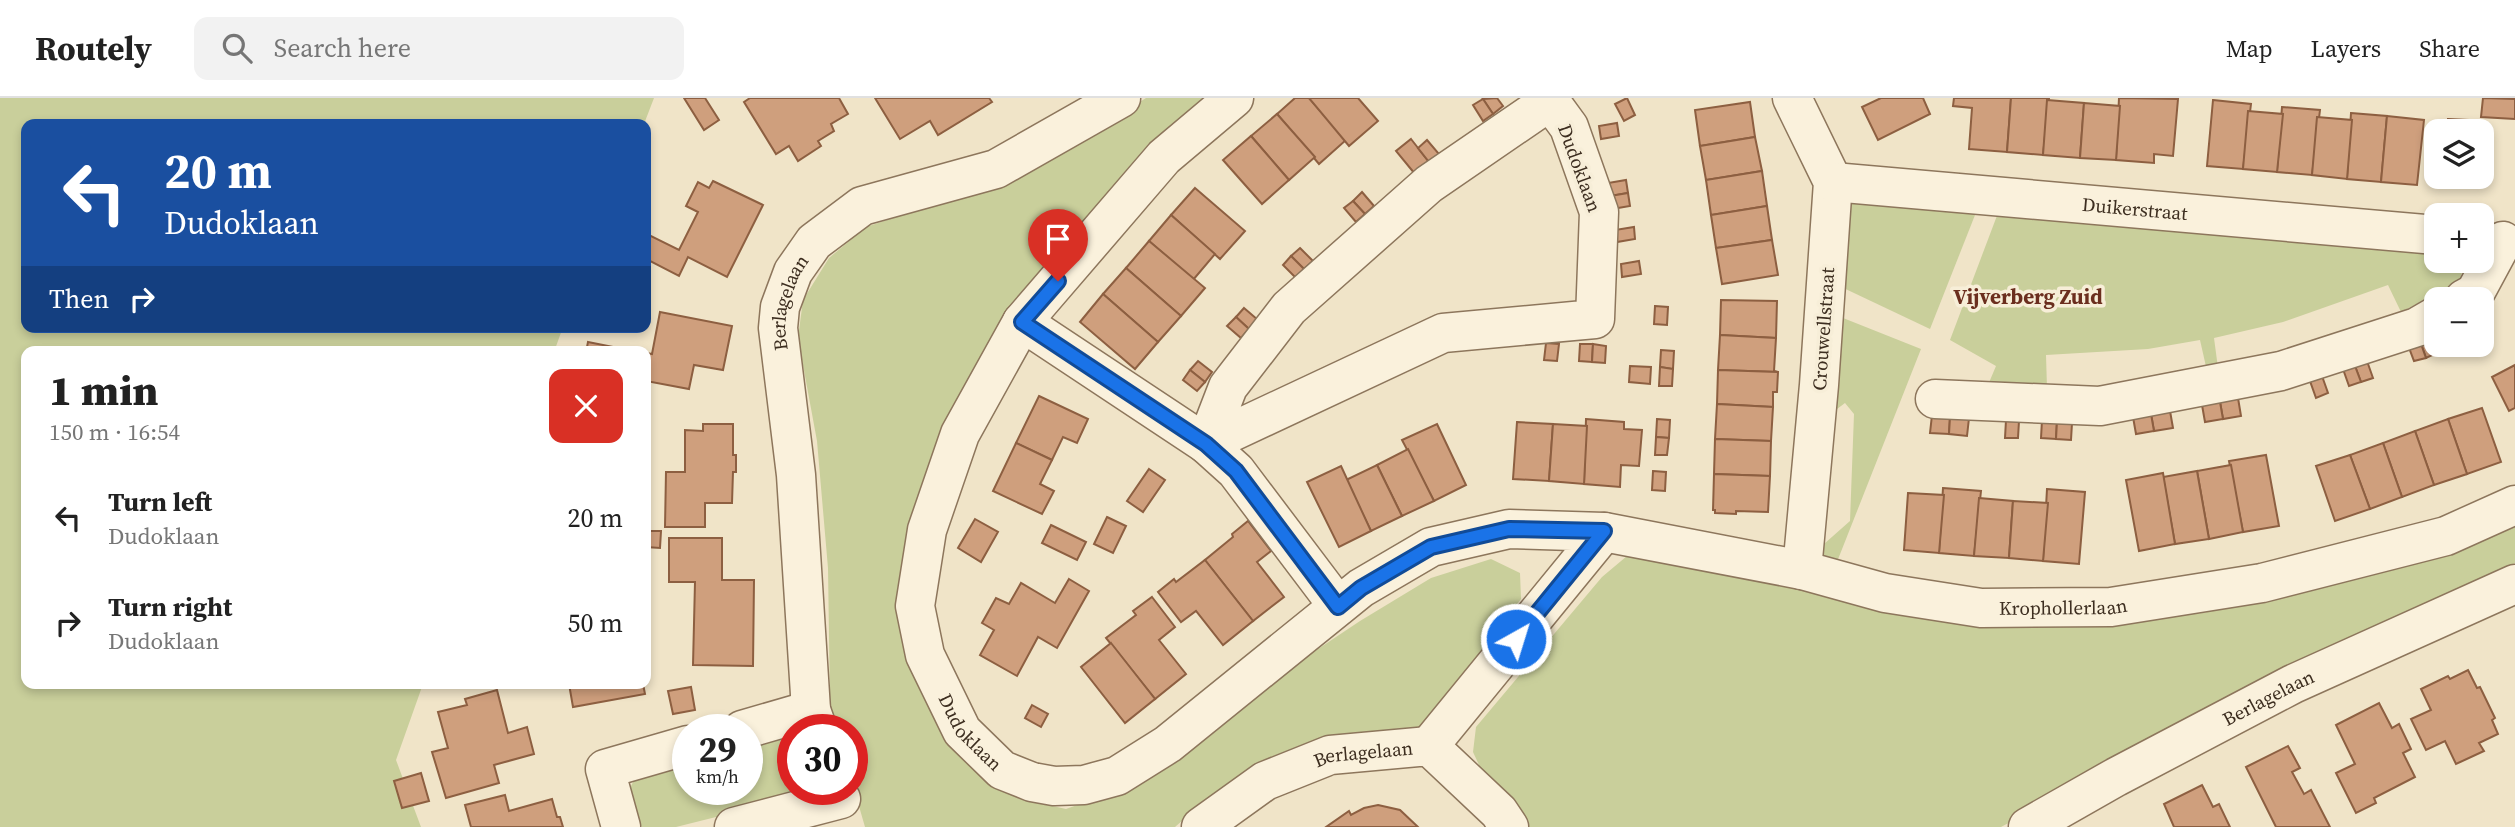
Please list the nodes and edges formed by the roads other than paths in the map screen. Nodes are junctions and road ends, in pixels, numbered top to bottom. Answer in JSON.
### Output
{"nodes":[{"id":1,"x":1121,"y":98,"type":"edge"},
{"id":2,"x":1234,"y":98,"type":"edge"},
{"id":3,"x":1792,"y":98,"type":"edge"},
{"id":4,"x":1833,"y":182,"type":"junction"},
{"id":5,"x":2424,"y":233,"type":"edge"},
{"id":6,"x":2500,"y":240,"type":"edge"},
{"id":7,"x":2478,"y":287,"type":"edge"},
{"id":8,"x":1022,"y":322,"type":"junction"},
{"id":9,"x":2424,"y":323,"type":"edge"},
{"id":10,"x":1935,"y":399,"type":"dead end"},
{"id":11,"x":1206,"y":444,"type":"junction"},
{"id":12,"x":2515,"y":505,"type":"edge"},
{"id":13,"x":1604,"y":531,"type":"junction"},
{"id":14,"x":1802,"y":570,"type":"junction"},
{"id":15,"x":2515,"y":584,"type":"edge"},
{"id":16,"x":1338,"y":607,"type":"junction"},
{"id":17,"x":815,"y":714,"type":"edge"},
{"id":18,"x":1429,"y":746,"type":"junction"},
{"id":19,"x":672,"y":750,"type":"edge"},
{"id":20,"x":842,"y":805,"type":"edge"},
{"id":21,"x":621,"y":827,"type":"edge"},
{"id":22,"x":734,"y":827,"type":"edge"},
{"id":23,"x":1201,"y":827,"type":"edge"},
{"id":24,"x":1509,"y":827,"type":"edge"},
{"id":25,"x":2028,"y":827,"type":"edge"}],
"edges":[{"from":1,"to":17,"type":"street","name":"Berlagelaan"},
{"from":2,"to":8,"type":"street","name":"Dudoklaan"},
{"from":3,"to":4,"type":"street","name":"Crouwellstraat"},
{"from":4,"to":5,"type":"street","name":"Duikerstraat"},
{"from":4,"to":14,"type":"street","name":"Crouwellstraat"},
{"from":6,"to":7,"type":"street"},
{"from":8,"to":11,"type":"street"},
{"from":8,"to":16,"type":"street","name":"Dudoklaan"},
{"from":9,"to":10,"type":"street"},
{"from":11,"to":11,"type":"street","name":"Dudoklaan"},
{"from":11,"to":16,"type":"street"},
{"from":12,"to":14,"type":"street","name":"Krophollerlaan"},
{"from":13,"to":14,"type":"street","name":"Krophollerlaan"},
{"from":13,"to":16,"type":"street","name":"Dudoklaan"},
{"from":13,"to":18,"type":"street"},
{"from":15,"to":25,"type":"street","name":"Berlagelaan"},
{"from":18,"to":23,"type":"street","name":"Berlagelaan"},
{"from":18,"to":24,"type":"street","name":"Berlagelaan"},
{"from":19,"to":21,"type":"street"},
{"from":20,"to":22,"type":"street"}]}
